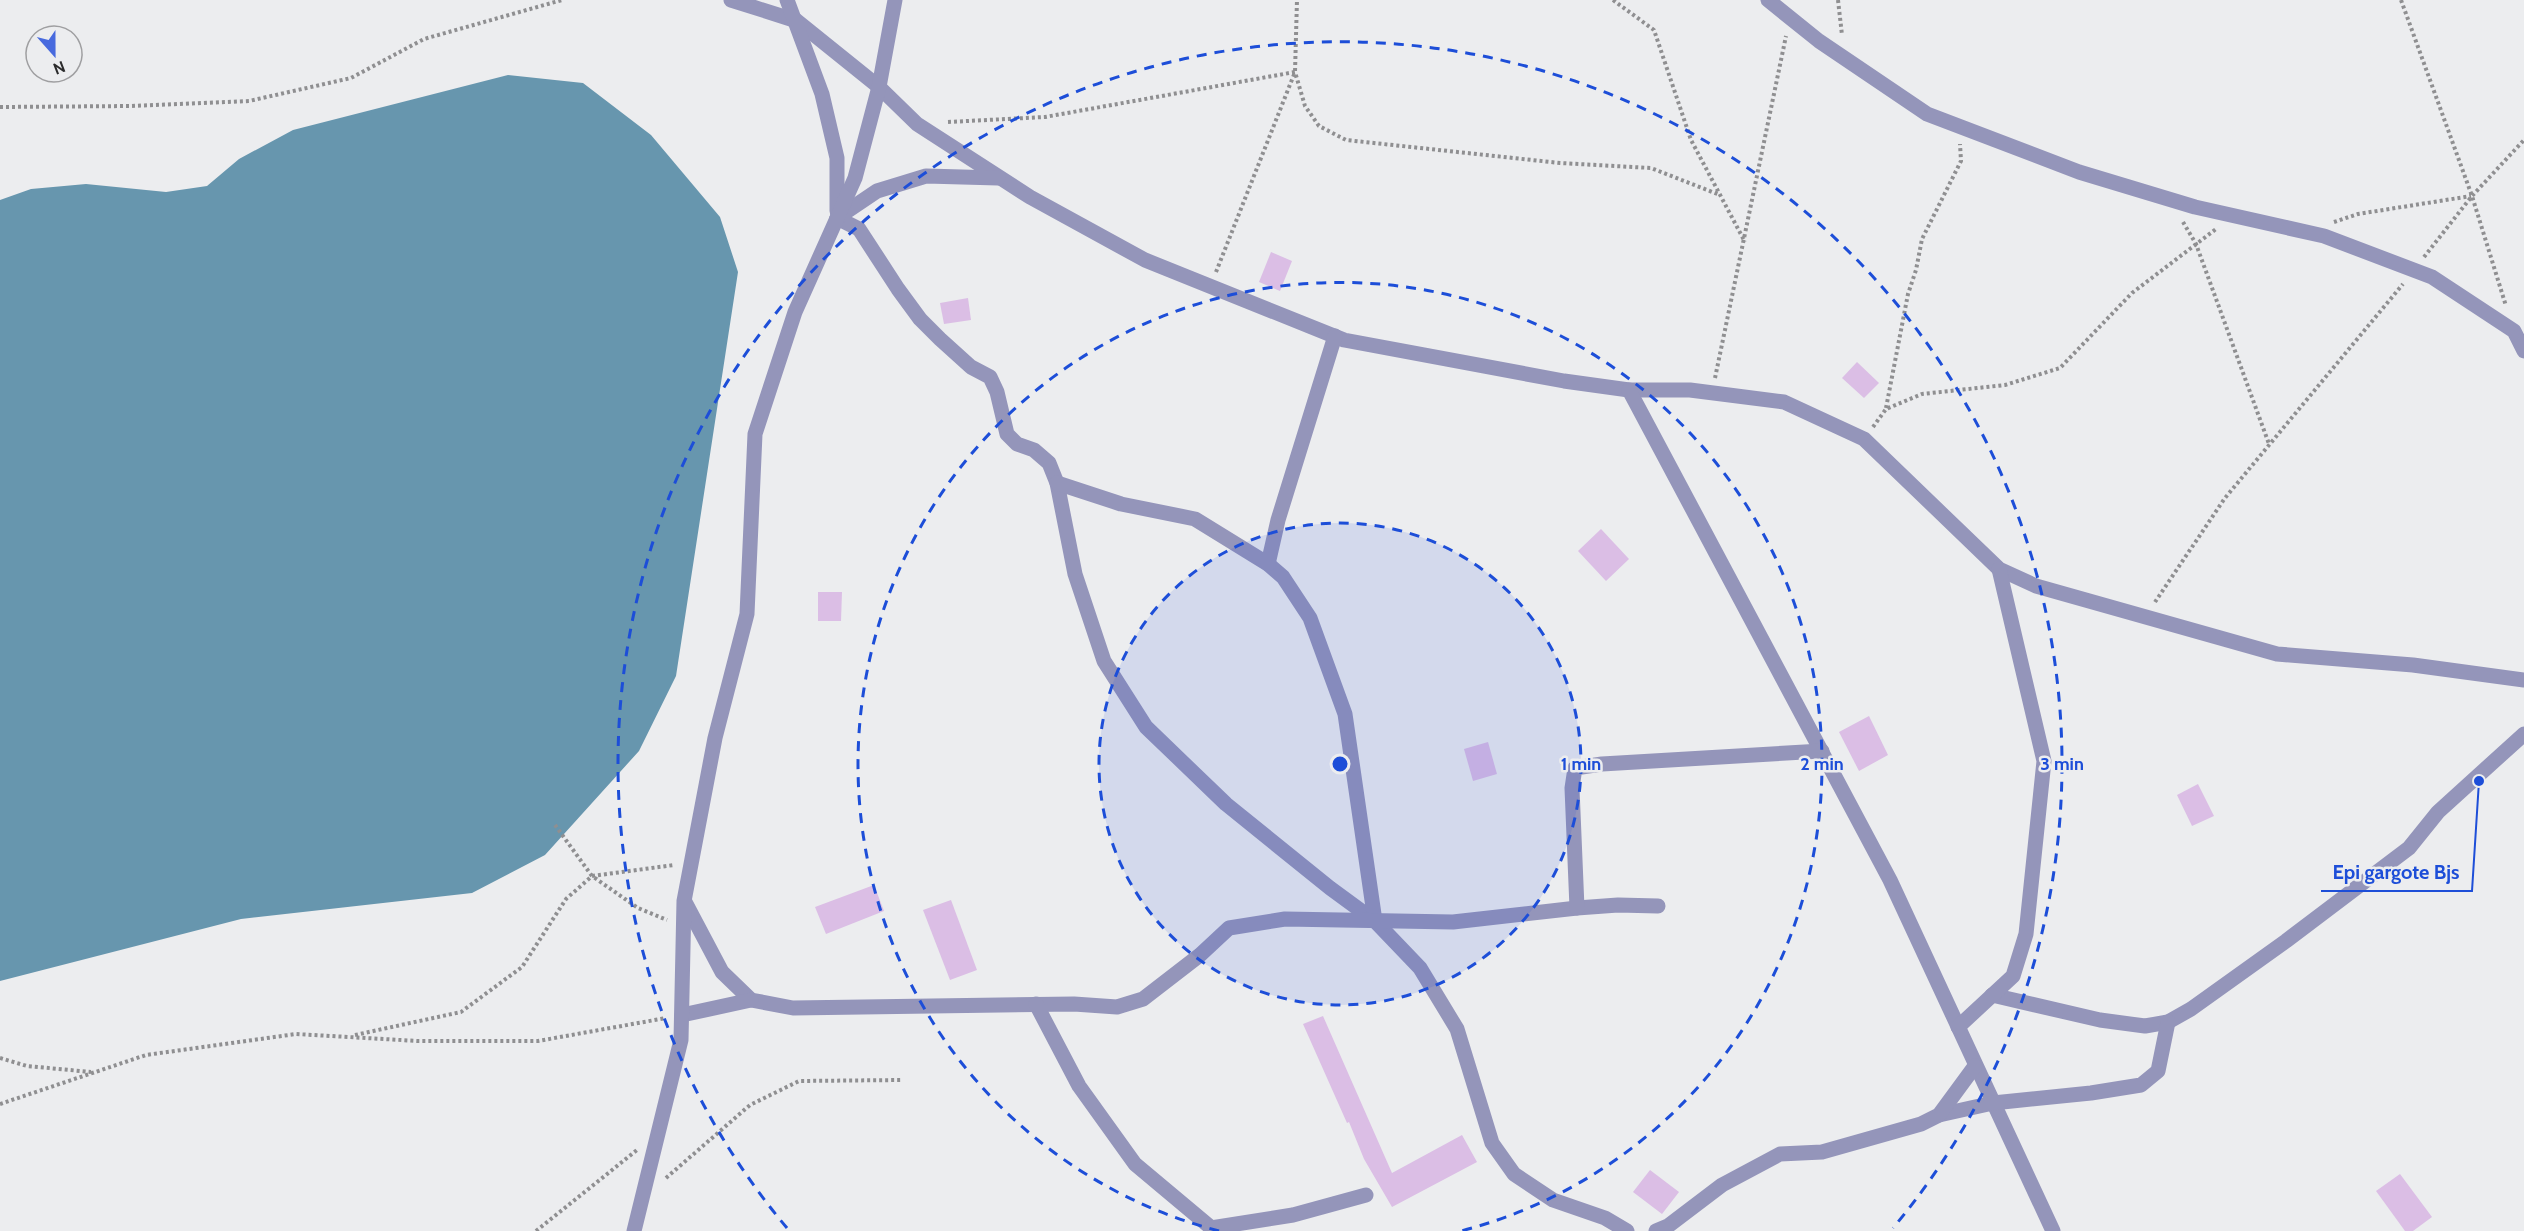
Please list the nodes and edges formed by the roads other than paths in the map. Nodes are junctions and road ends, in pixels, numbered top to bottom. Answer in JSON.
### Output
{"nodes":[{"id":1,"x":731,"y":0,"type":"edge"},
{"id":2,"x":788,"y":0,"type":"edge"},
{"id":3,"x":895,"y":0,"type":"edge"},
{"id":4,"x":1768,"y":0,"type":"edge"},
{"id":5,"x":797,"y":21,"type":"junction"},
{"id":6,"x":879,"y":87,"type":"junction"},
{"id":7,"x":1000,"y":178,"type":"junction"},
{"id":8,"x":837,"y":218,"type":"junction"},
{"id":9,"x":1335,"y":336,"type":"junction"},
{"id":10,"x":2524,"y":351,"type":"edge"},
{"id":11,"x":1629,"y":390,"type":"junction"},
{"id":12,"x":1056,"y":483,"type":"junction"},
{"id":13,"x":1268,"y":564,"type":"junction"},
{"id":14,"x":1999,"y":569,"type":"junction"},
{"id":15,"x":2524,"y":680,"type":"edge"},
{"id":16,"x":2524,"y":734,"type":"edge"},
{"id":17,"x":1822,"y":751,"type":"junction"},
{"id":18,"x":684,"y":901,"type":"junction"},
{"id":19,"x":1658,"y":906,"type":"dead end"},
{"id":20,"x":1577,"y":908,"type":"junction"},
{"id":21,"x":1375,"y":921,"type":"junction"},
{"id":22,"x":1992,"y":995,"type":"junction"},
{"id":23,"x":751,"y":1000,"type":"junction"},
{"id":24,"x":1036,"y":1004,"type":"junction"},
{"id":25,"x":682,"y":1015,"type":"junction"},
{"id":26,"x":2168,"y":1022,"type":"junction"},
{"id":27,"x":1958,"y":1027,"type":"junction"},
{"id":28,"x":1975,"y":1066,"type":"junction"},
{"id":29,"x":1993,"y":1103,"type":"junction"},
{"id":30,"x":1939,"y":1115,"type":"junction"},
{"id":31,"x":1366,"y":1195,"type":"dead end"},
{"id":32,"x":1213,"y":1229,"type":"edge"},
{"id":33,"x":634,"y":1231,"type":"edge"},
{"id":34,"x":1627,"y":1231,"type":"edge"},
{"id":35,"x":1656,"y":1231,"type":"edge"},
{"id":36,"x":2053,"y":1231,"type":"edge"}],
"edges":[{"from":1,"to":5,"type":"street"},
{"from":2,"to":5,"type":"street"},
{"from":3,"to":6,"type":"street"},
{"from":4,"to":10,"type":"street"},
{"from":5,"to":6,"type":"street"},
{"from":5,"to":8,"type":"street"},
{"from":6,"to":7,"type":"street"},
{"from":6,"to":8,"type":"street"},
{"from":7,"to":8,"type":"street"},
{"from":7,"to":9,"type":"street"},
{"from":8,"to":12,"type":"street"},
{"from":8,"to":18,"type":"street"},
{"from":9,"to":11,"type":"street"},
{"from":9,"to":13,"type":"street"},
{"from":11,"to":14,"type":"street"},
{"from":11,"to":17,"type":"street"},
{"from":12,"to":13,"type":"street"},
{"from":12,"to":21,"type":"street"},
{"from":13,"to":21,"type":"street"},
{"from":14,"to":15,"type":"street"},
{"from":14,"to":22,"type":"street"},
{"from":16,"to":26,"type":"street"},
{"from":17,"to":20,"type":"street"},
{"from":17,"to":27,"type":"street"},
{"from":18,"to":23,"type":"street"},
{"from":18,"to":25,"type":"street"},
{"from":19,"to":20,"type":"street"},
{"from":20,"to":21,"type":"street"},
{"from":21,"to":24,"type":"street"},
{"from":21,"to":34,"type":"street"},
{"from":22,"to":26,"type":"street"},
{"from":22,"to":27,"type":"street"},
{"from":23,"to":24,"type":"street"},
{"from":23,"to":25,"type":"street"},
{"from":24,"to":32,"type":"street"},
{"from":25,"to":33,"type":"street"},
{"from":26,"to":29,"type":"street"},
{"from":27,"to":28,"type":"street"},
{"from":28,"to":29,"type":"street"},
{"from":28,"to":30,"type":"street"},
{"from":29,"to":30,"type":"street"},
{"from":29,"to":36,"type":"street"},
{"from":30,"to":35,"type":"street"},
{"from":31,"to":32,"type":"street"}]}
